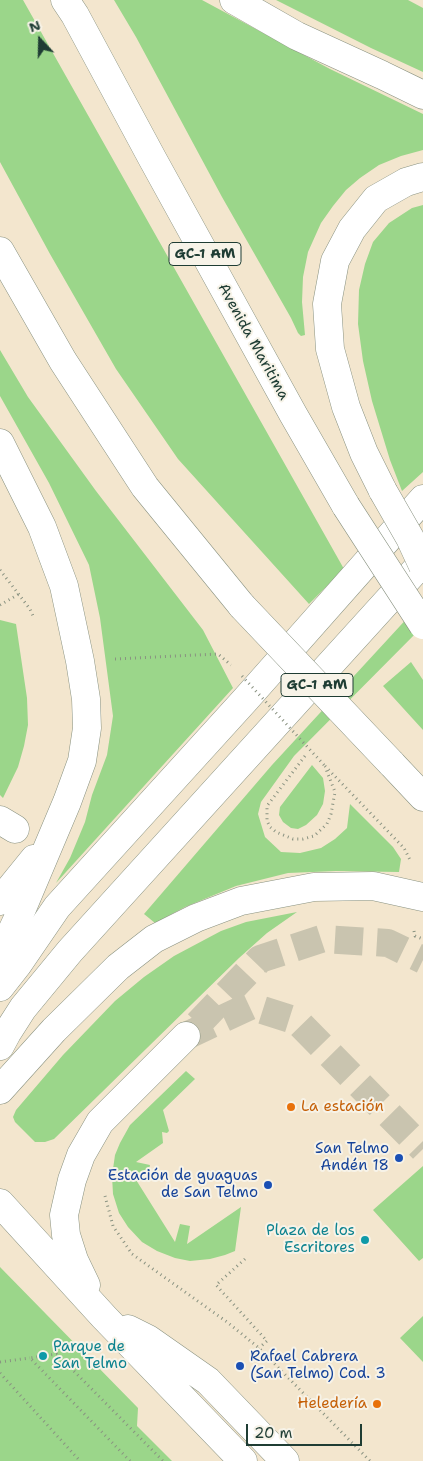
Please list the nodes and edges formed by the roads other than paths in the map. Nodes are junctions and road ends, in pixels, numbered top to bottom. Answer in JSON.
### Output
{"nodes":[{"id":1,"x":65,"y":0,"type":"edge"},
{"id":2,"x":234,"y":0,"type":"edge"},
{"id":3,"x":423,"y":95,"type":"edge"},
{"id":4,"x":423,"y":177,"type":"edge"},
{"id":5,"x":0,"y":251,"type":"edge"},
{"id":6,"x":0,"y":443,"type":"edge"},
{"id":7,"x":423,"y":499,"type":"edge"},
{"id":8,"x":423,"y":562,"type":"edge"},
{"id":9,"x":423,"y":566,"type":"edge"},
{"id":10,"x":423,"y":624,"type":"edge"},
{"id":11,"x":423,"y":797,"type":"edge"},
{"id":12,"x":55,"y":832,"type":"junction"},
{"id":13,"x":419,"y":896,"type":"edge"},
{"id":14,"x":0,"y":901,"type":"edge"},
{"id":15,"x":70,"y":951,"type":"junction"},
{"id":16,"x":0,"y":957,"type":"edge"},
{"id":17,"x":0,"y":987,"type":"edge"},
{"id":18,"x":0,"y":1009,"type":"edge"},
{"id":19,"x":186,"y":1036,"type":"tunnel mouth"},
{"id":20,"x":0,"y":1046,"type":"edge"},
{"id":21,"x":0,"y":1090,"type":"edge"},
{"id":22,"x":0,"y":1203,"type":"edge"},
{"id":23,"x":104,"y":1317,"type":"junction"},
{"id":24,"x":243,"y":1461,"type":"edge"},
{"id":25,"x":284,"y":1461,"type":"edge"}],
"edges":[{"from":1,"to":10,"type":"main road","name":"Avenida Maritima","number":"GC-1 AM","bridge":true},
{"from":2,"to":3,"type":"main road"},
{"from":4,"to":9,"type":"main road","bridge":true},
{"from":5,"to":11,"type":"main road","number":"GC-1 AM","bridge":true},
{"from":6,"to":12,"type":"main road"},
{"from":7,"to":17,"type":"main road"},
{"from":8,"to":15,"type":"main road"},
{"from":12,"to":14,"type":"main road"},
{"from":12,"to":16,"type":"main road"},
{"from":13,"to":21,"type":"main road"},
{"from":15,"to":18,"type":"main road"},
{"from":15,"to":20,"type":"main road"},
{"from":19,"to":23,"type":"main road"},
{"from":22,"to":23,"type":"main road"},
{"from":23,"to":24,"type":"main road"},
{"from":23,"to":25,"type":"main road"}]}
